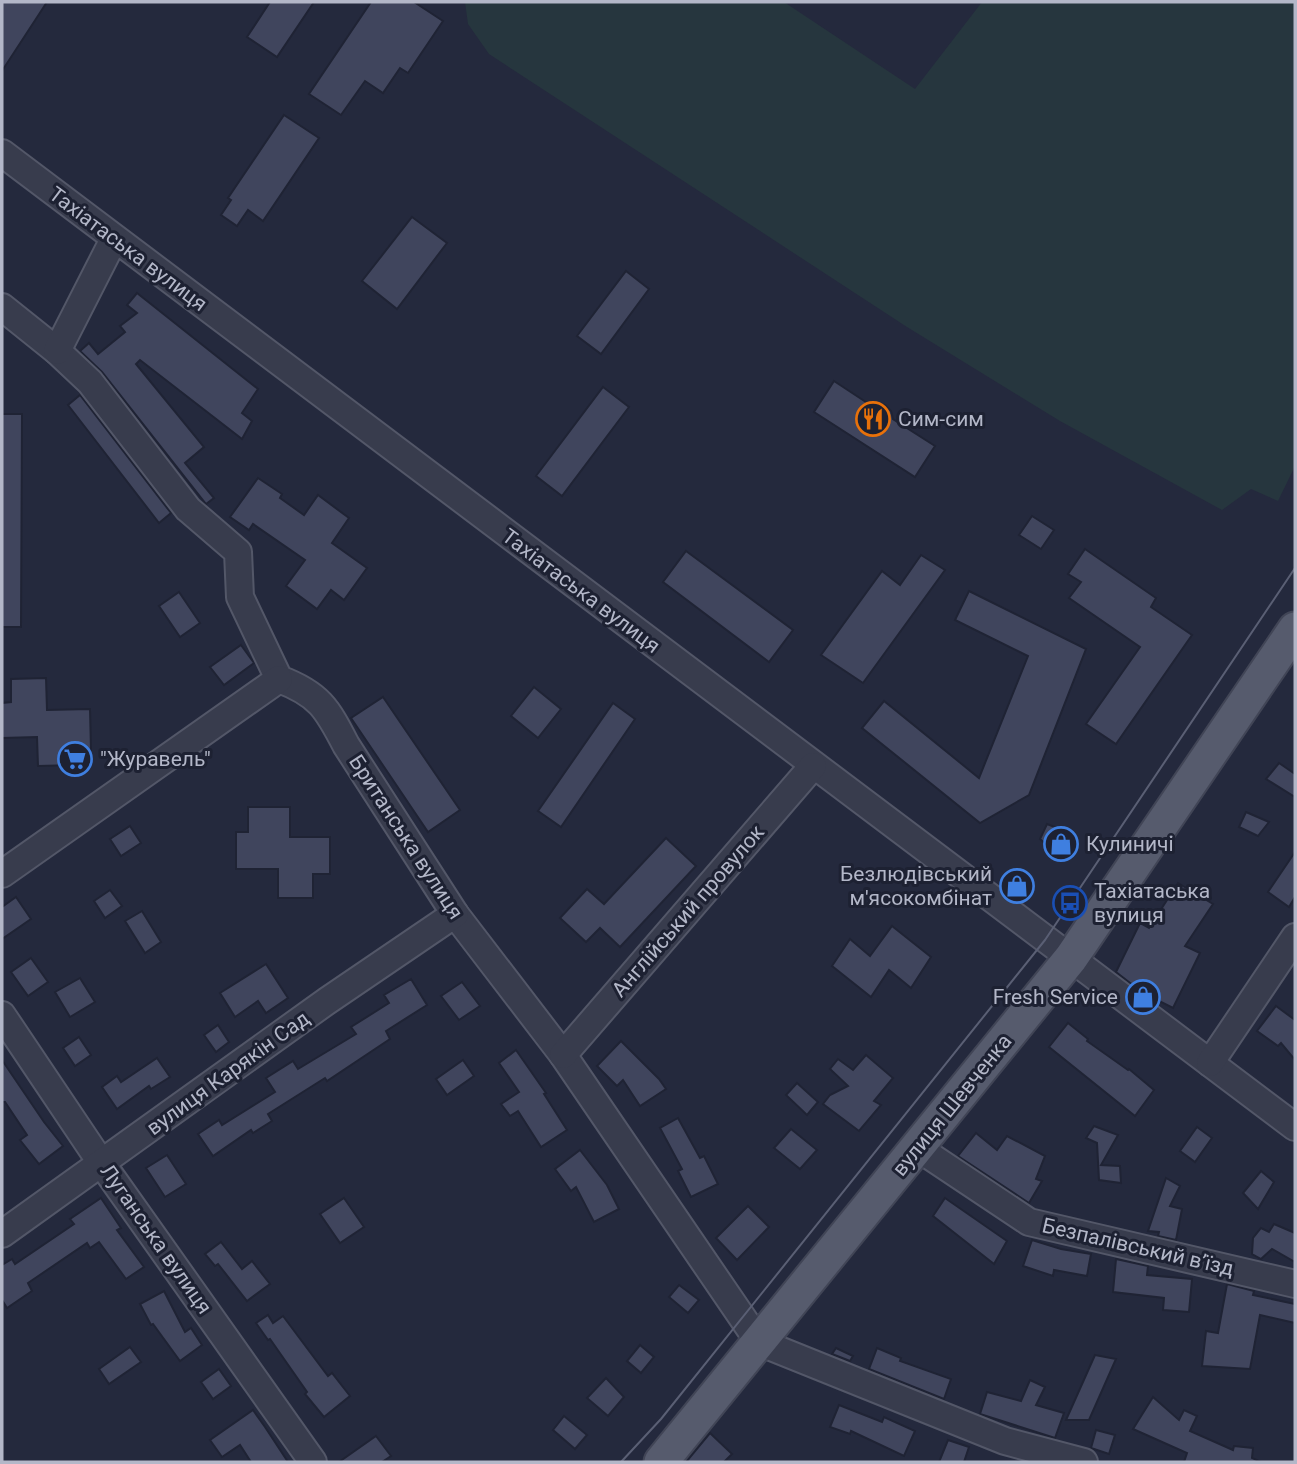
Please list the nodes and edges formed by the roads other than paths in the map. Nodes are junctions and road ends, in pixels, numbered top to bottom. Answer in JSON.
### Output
{"nodes":[{"id":1,"x":2,"y":153,"type":"edge"},
{"id":2,"x":114,"y":239,"type":"junction"},
{"id":3,"x":2,"y":307,"type":"edge"},
{"id":4,"x":57,"y":351,"type":"junction"},
{"id":5,"x":1295,"y":629,"type":"edge"},
{"id":6,"x":279,"y":679,"type":"junction"},
{"id":7,"x":813,"y":766,"type":"junction"},
{"id":8,"x":2,"y":874,"type":"edge"},
{"id":9,"x":455,"y":914,"type":"junction"},
{"id":10,"x":1295,"y":937,"type":"edge"},
{"id":11,"x":1071,"y":958,"type":"junction"},
{"id":12,"x":2,"y":1015,"type":"edge"},
{"id":13,"x":563,"y":1055,"type":"junction"},
{"id":14,"x":1210,"y":1063,"type":"junction"},
{"id":15,"x":1295,"y":1127,"type":"edge"},
{"id":16,"x":918,"y":1148,"type":"junction"},
{"id":17,"x":102,"y":1164,"type":"junction"},
{"id":18,"x":2,"y":1234,"type":"edge"},
{"id":19,"x":1295,"y":1284,"type":"edge"},
{"id":20,"x":759,"y":1342,"type":"junction"},
{"id":21,"x":313,"y":1462,"type":"edge"},
{"id":22,"x":661,"y":1462,"type":"edge"},
{"id":23,"x":1084,"y":1462,"type":"edge"}],
"edges":[{"from":1,"to":2,"type":"street","name":"Тахіатаська вулиця"},
{"from":2,"to":4,"type":"street"},
{"from":2,"to":7,"type":"street","name":"Тахіатаська вулиця"},
{"from":3,"to":4,"type":"street"},
{"from":4,"to":6,"type":"street"},
{"from":5,"to":11,"type":"main road","name":"вулиця Шевченка"},
{"from":6,"to":8,"type":"street"},
{"from":6,"to":9,"type":"street","name":"Британська вулиця"},
{"from":7,"to":11,"type":"street","name":"Тахіатаська вулиця"},
{"from":7,"to":13,"type":"street","name":"Англійський провулок"},
{"from":9,"to":13,"type":"street","name":"Британська вулиця"},
{"from":9,"to":17,"type":"street","name":"вулиця Карякін Сад"},
{"from":10,"to":14,"type":"street"},
{"from":11,"to":14,"type":"street","name":"Тахіатаська вулиця"},
{"from":11,"to":16,"type":"main road","name":"вулиця Шевченка"},
{"from":12,"to":17,"type":"street","name":"Луганська вулиця"},
{"from":13,"to":20,"type":"street","name":"Британська вулиця"},
{"from":14,"to":15,"type":"street","name":"Тахіатаська вулиця"},
{"from":16,"to":19,"type":"street","name":"Безпалівський в’їзд"},
{"from":16,"to":20,"type":"main road","name":"вулиця Шевченка"},
{"from":17,"to":18,"type":"street","name":"вулиця Карякін Сад"},
{"from":17,"to":21,"type":"street","name":"Луганська вулиця"},
{"from":20,"to":22,"type":"main road","name":"вулиця Шевченка"},
{"from":20,"to":23,"type":"street"}]}
